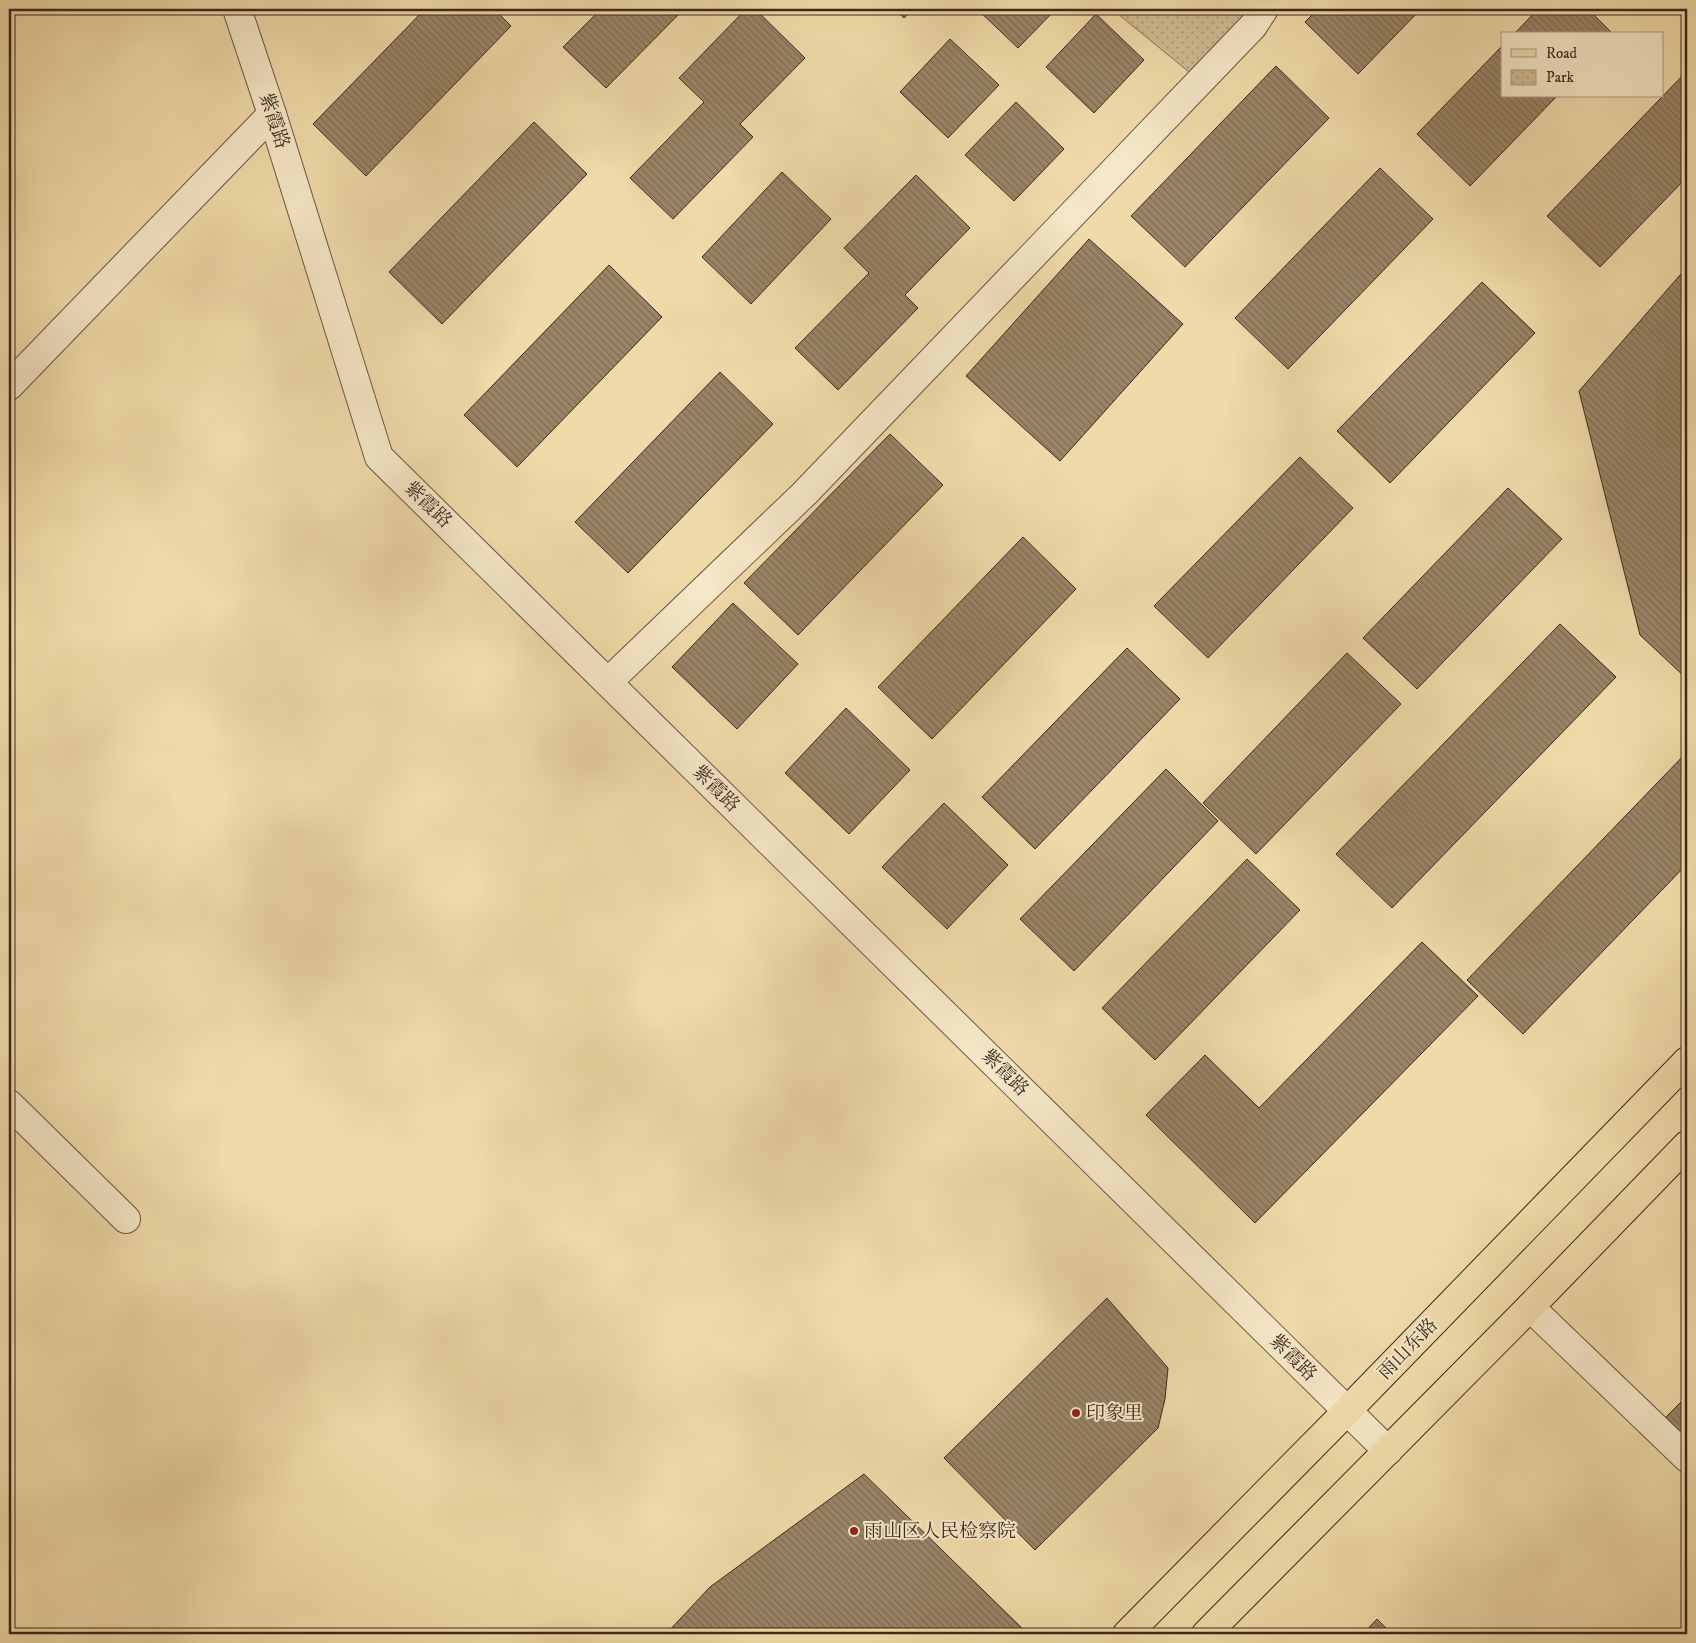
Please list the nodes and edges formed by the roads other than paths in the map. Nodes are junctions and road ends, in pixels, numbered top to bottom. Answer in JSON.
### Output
{"nodes":[{"id":1,"x":237,"y":9,"type":"edge"},
{"id":2,"x":1264,"y":9,"type":"edge"},
{"id":3,"x":272,"y":114,"type":"junction"},
{"id":4,"x":9,"y":386,"type":"edge"},
{"id":5,"x":608,"y":682,"type":"junction"},
{"id":6,"x":1687,"y":1061,"type":"edge"},
{"id":7,"x":9,"y":1104,"type":"edge"},
{"id":8,"x":1687,"y":1145,"type":"edge"},
{"id":9,"x":126,"y":1219,"type":"dead end"},
{"id":10,"x":1530,"y":1307,"type":"junction"},
{"id":11,"x":1347,"y":1411,"type":"junction"},
{"id":12,"x":1388,"y":1451,"type":"junction"},
{"id":13,"x":1687,"y":1458,"type":"edge"},
{"id":14,"x":1127,"y":1634,"type":"edge"},
{"id":15,"x":1206,"y":1634,"type":"edge"}],
"edges":[{"from":1,"to":3,"type":"street","name":"紫霞路"},
{"from":2,"to":5,"type":"street"},
{"from":3,"to":4,"type":"street"},
{"from":3,"to":5,"type":"street","name":"紫霞路"},
{"from":5,"to":11,"type":"street","name":"紫霞路"},
{"from":6,"to":11,"type":"main road","name":"雨山东路"},
{"from":7,"to":9,"type":"street"},
{"from":8,"to":10,"type":"main road"},
{"from":10,"to":12,"type":"main road"},
{"from":10,"to":13,"type":"street"},
{"from":11,"to":12,"type":"street","name":"紫霞路"},
{"from":11,"to":14,"type":"main road","name":"雨山东路"},
{"from":12,"to":15,"type":"main road"}]}
